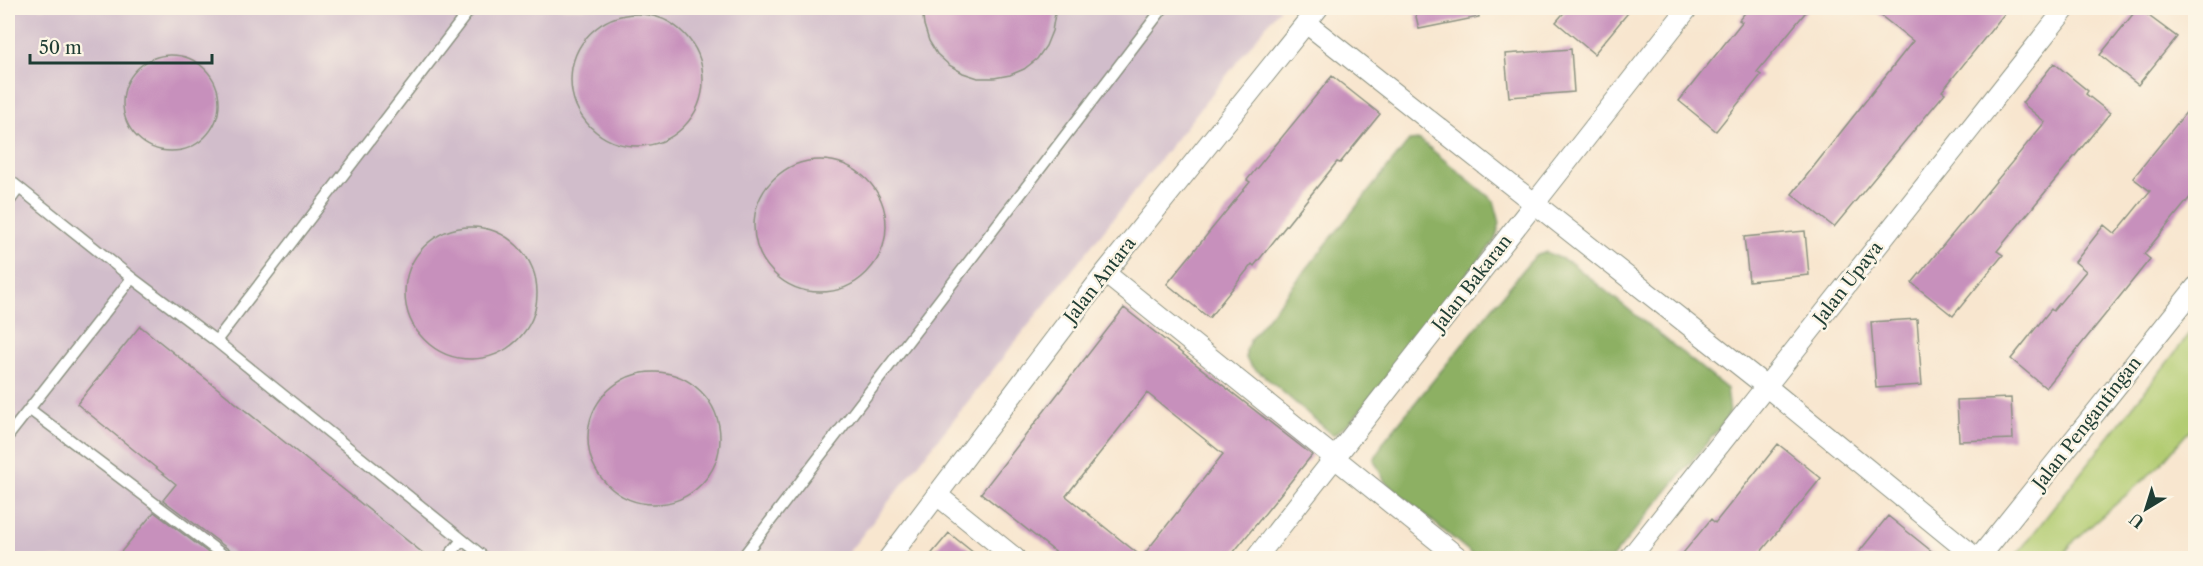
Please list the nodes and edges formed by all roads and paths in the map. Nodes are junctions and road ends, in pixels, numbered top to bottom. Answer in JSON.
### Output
{"nodes":[{"id":1,"x":471,"y":8,"type":"edge"},
{"id":2,"x":1163,"y":8,"type":"edge"},
{"id":3,"x":1318,"y":8,"type":"edge"},
{"id":4,"x":1688,"y":8,"type":"edge"},
{"id":5,"x":2066,"y":8,"type":"edge"},
{"id":6,"x":1306,"y":23,"type":"junction"},
{"id":7,"x":8,"y":179,"type":"edge"},
{"id":8,"x":19,"y":188,"type":"junction"},
{"id":9,"x":8,"y":203,"type":"edge"},
{"id":10,"x":1535,"y":203,"type":"junction"},
{"id":11,"x":1105,"y":273,"type":"junction"},
{"id":12,"x":132,"y":278,"type":"junction"},
{"id":13,"x":2196,"y":287,"type":"edge"},
{"id":14,"x":216,"y":341,"type":"junction"},
{"id":15,"x":1767,"y":387,"type":"junction"},
{"id":16,"x":29,"y":409,"type":"junction"},
{"id":17,"x":8,"y":436,"type":"edge"},
{"id":18,"x":1336,"y":458,"type":"junction"},
{"id":19,"x":937,"y":495,"type":"junction"},
{"id":20,"x":462,"y":540,"type":"junction"},
{"id":21,"x":227,"y":558,"type":"edge"},
{"id":22,"x":447,"y":558,"type":"edge"},
{"id":23,"x":485,"y":558,"type":"edge"},
{"id":24,"x":742,"y":558,"type":"edge"},
{"id":25,"x":889,"y":558,"type":"edge"},
{"id":26,"x":1015,"y":558,"type":"edge"},
{"id":27,"x":1256,"y":558,"type":"edge"},
{"id":28,"x":1459,"y":558,"type":"edge"},
{"id":29,"x":1630,"y":558,"type":"edge"},
{"id":30,"x":1978,"y":558,"type":"edge"}],
"edges":[{"from":1,"to":14,"type":"lane"},
{"from":2,"to":24,"type":"lane"},
{"from":3,"to":6,"type":"street","name":"Jalan Antara"},
{"from":4,"to":10,"type":"street","name":"Jalan Bakaran"},
{"from":5,"to":15,"type":"street","name":"Jalan Upaya"},
{"from":6,"to":10,"type":"street"},
{"from":6,"to":11,"type":"street","name":"Jalan Antara"},
{"from":7,"to":8,"type":"lane"},
{"from":8,"to":9,"type":"lane"},
{"from":8,"to":12,"type":"lane"},
{"from":10,"to":15,"type":"street"},
{"from":10,"to":18,"type":"street","name":"Jalan Bakaran"},
{"from":11,"to":18,"type":"street"},
{"from":11,"to":19,"type":"street","name":"Jalan Antara"},
{"from":12,"to":14,"type":"lane"},
{"from":12,"to":16,"type":"lane"},
{"from":13,"to":30,"type":"street","name":"Jalan Pengantingan"},
{"from":14,"to":20,"type":"lane"},
{"from":15,"to":29,"type":"street","name":"Jalan Upaya"},
{"from":15,"to":30,"type":"street"},
{"from":16,"to":17,"type":"lane"},
{"from":16,"to":21,"type":"lane"},
{"from":18,"to":27,"type":"street","name":"Jalan Bakaran"},
{"from":18,"to":28,"type":"street"},
{"from":19,"to":25,"type":"street","name":"Jalan Antara"},
{"from":19,"to":26,"type":"street"},
{"from":20,"to":22,"type":"lane"},
{"from":20,"to":23,"type":"lane"}]}
